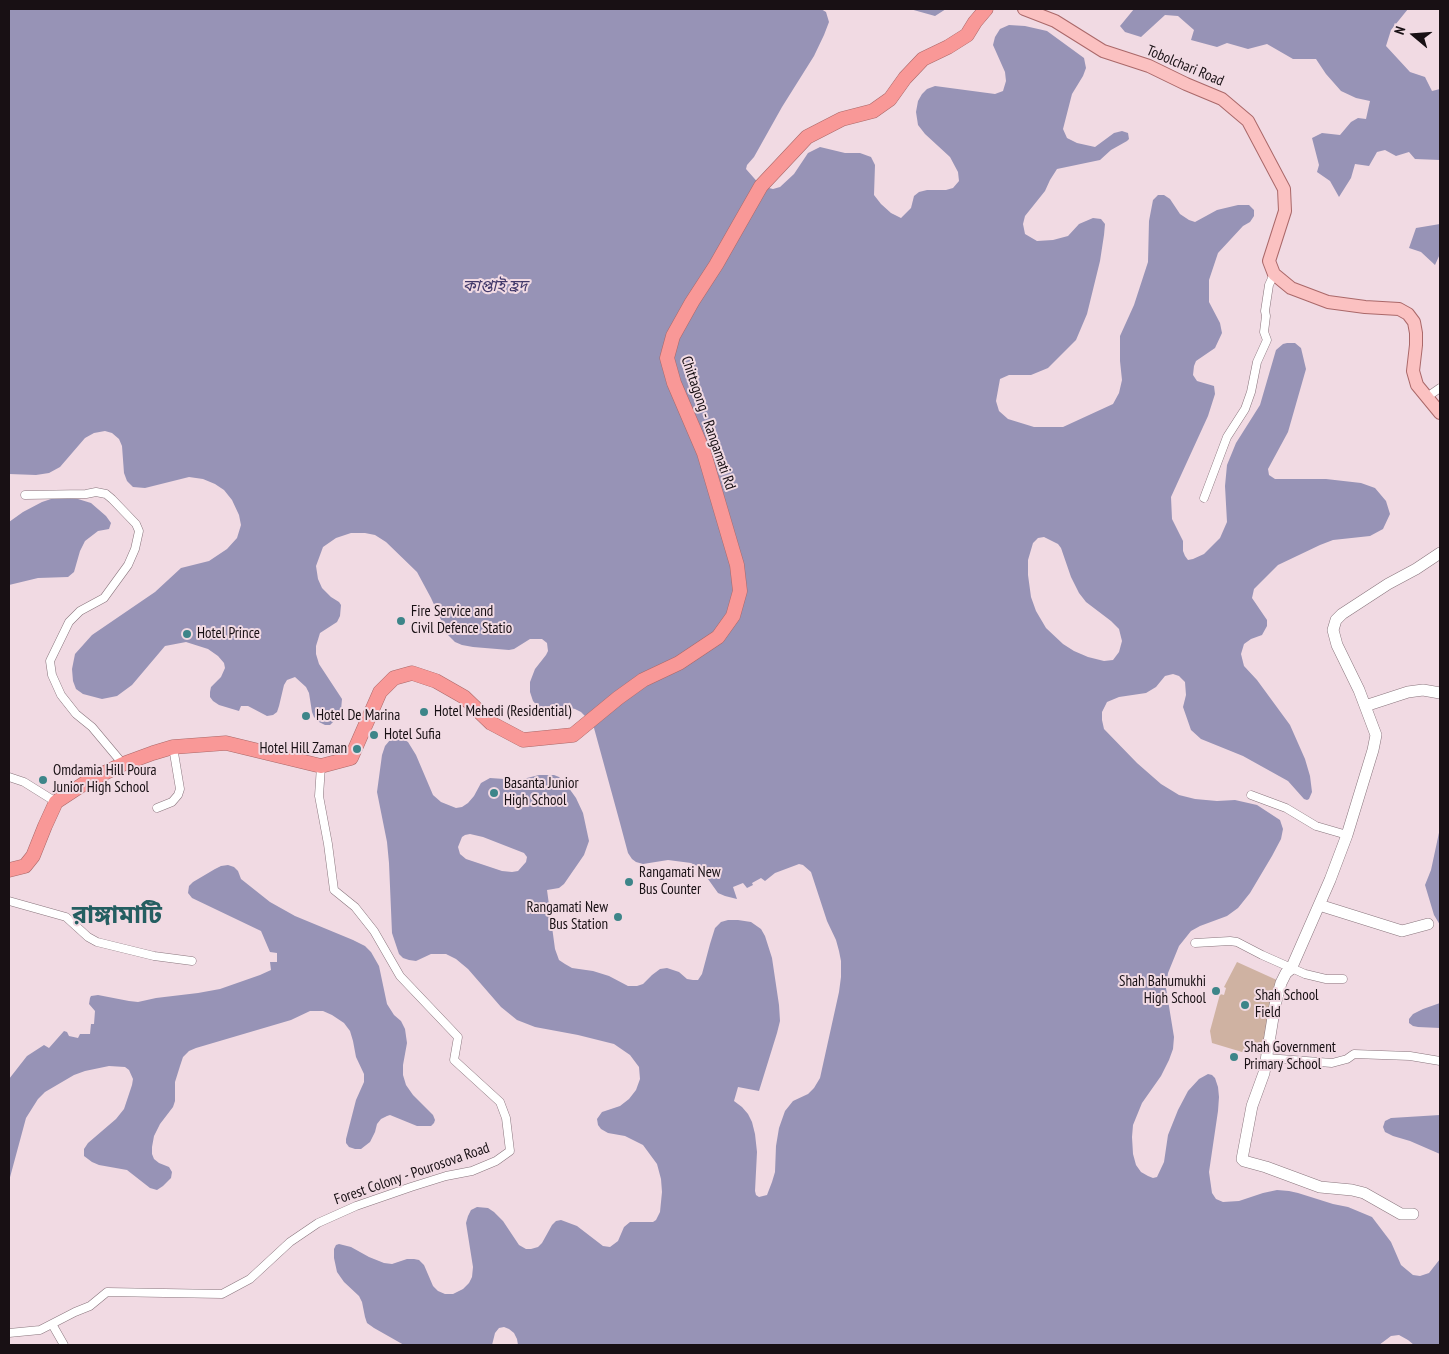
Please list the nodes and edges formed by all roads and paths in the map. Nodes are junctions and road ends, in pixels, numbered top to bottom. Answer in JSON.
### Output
{"nodes":[{"id":1,"x":982,"y":9,"type":"edge"},
{"id":2,"x":987,"y":9,"type":"edge"},
{"id":3,"x":1024,"y":9,"type":"edge"},
{"id":4,"x":976,"y":15,"type":"edge"},
{"id":5,"x":1274,"y":274,"type":"junction"},
{"id":6,"x":1440,"y":388,"type":"edge"},
{"id":7,"x":1428,"y":397,"type":"junction"},
{"id":8,"x":1440,"y":413,"type":"edge"},
{"id":9,"x":26,"y":495,"type":"dead end"},
{"id":10,"x":1204,"y":498,"type":"dead end"},
{"id":11,"x":1440,"y":553,"type":"edge"},
{"id":12,"x":1440,"y":694,"type":"edge"},
{"id":13,"x":1365,"y":706,"type":"junction"},
{"id":14,"x":173,"y":747,"type":"junction"},
{"id":15,"x":123,"y":764,"type":"junction"},
{"id":16,"x":321,"y":766,"type":"junction"},
{"id":17,"x":9,"y":778,"type":"edge"},
{"id":18,"x":1251,"y":795,"type":"dead end"},
{"id":19,"x":56,"y":802,"type":"junction"},
{"id":20,"x":157,"y":808,"type":"dead end"},
{"id":21,"x":1347,"y":835,"type":"junction"},
{"id":22,"x":9,"y":870,"type":"edge"},
{"id":23,"x":9,"y":901,"type":"edge"},
{"id":24,"x":1319,"y":905,"type":"junction"},
{"id":25,"x":1428,"y":924,"type":"dead end"},
{"id":26,"x":1195,"y":942,"type":"dead end"},
{"id":27,"x":192,"y":961,"type":"dead end"},
{"id":28,"x":1291,"y":969,"type":"junction"},
{"id":29,"x":1343,"y":979,"type":"dead end"},
{"id":30,"x":1267,"y":1058,"type":"junction"},
{"id":31,"x":1440,"y":1061,"type":"edge"},
{"id":32,"x":1413,"y":1214,"type":"dead end"},
{"id":33,"x":52,"y":1324,"type":"junction"},
{"id":34,"x":9,"y":1333,"type":"edge"},
{"id":35,"x":64,"y":1345,"type":"edge"}],
"edges":[{"from":1,"to":2,"type":"highway"},
{"from":2,"to":4,"type":"highway","name":"Chittagong - Rangamati Rd"},
{"from":3,"to":5,"type":"main road","name":"Tobolchari Road"},
{"from":4,"to":16,"type":"highway","name":"Chittagong - Rangamati Rd"},
{"from":5,"to":7,"type":"main road"},
{"from":5,"to":10,"type":"street"},
{"from":6,"to":7,"type":"street"},
{"from":7,"to":8,"type":"main road"},
{"from":9,"to":15,"type":"street"},
{"from":11,"to":13,"type":"street"},
{"from":12,"to":13,"type":"street"},
{"from":13,"to":21,"type":"street"},
{"from":14,"to":15,"type":"highway","name":"Chittagong - Rangamati Rd"},
{"from":14,"to":16,"type":"highway","name":"Chittagong - Rangamati Rd"},
{"from":14,"to":20,"type":"street"},
{"from":15,"to":19,"type":"highway","name":"Chittagong - Rangamati Rd"},
{"from":16,"to":33,"type":"street","name":"Forest Colony - Pourosova Road"},
{"from":17,"to":19,"type":"street"},
{"from":18,"to":21,"type":"street"},
{"from":19,"to":22,"type":"highway"},
{"from":21,"to":24,"type":"street"},
{"from":23,"to":27,"type":"street"},
{"from":24,"to":25,"type":"street"},
{"from":24,"to":28,"type":"street"},
{"from":26,"to":28,"type":"street"},
{"from":28,"to":29,"type":"street"},
{"from":28,"to":30,"type":"street"},
{"from":30,"to":31,"type":"street"},
{"from":30,"to":32,"type":"street"},
{"from":33,"to":34,"type":"street","name":"Forest Colony - Pourosova Road"},
{"from":33,"to":35,"type":"street"}]}
